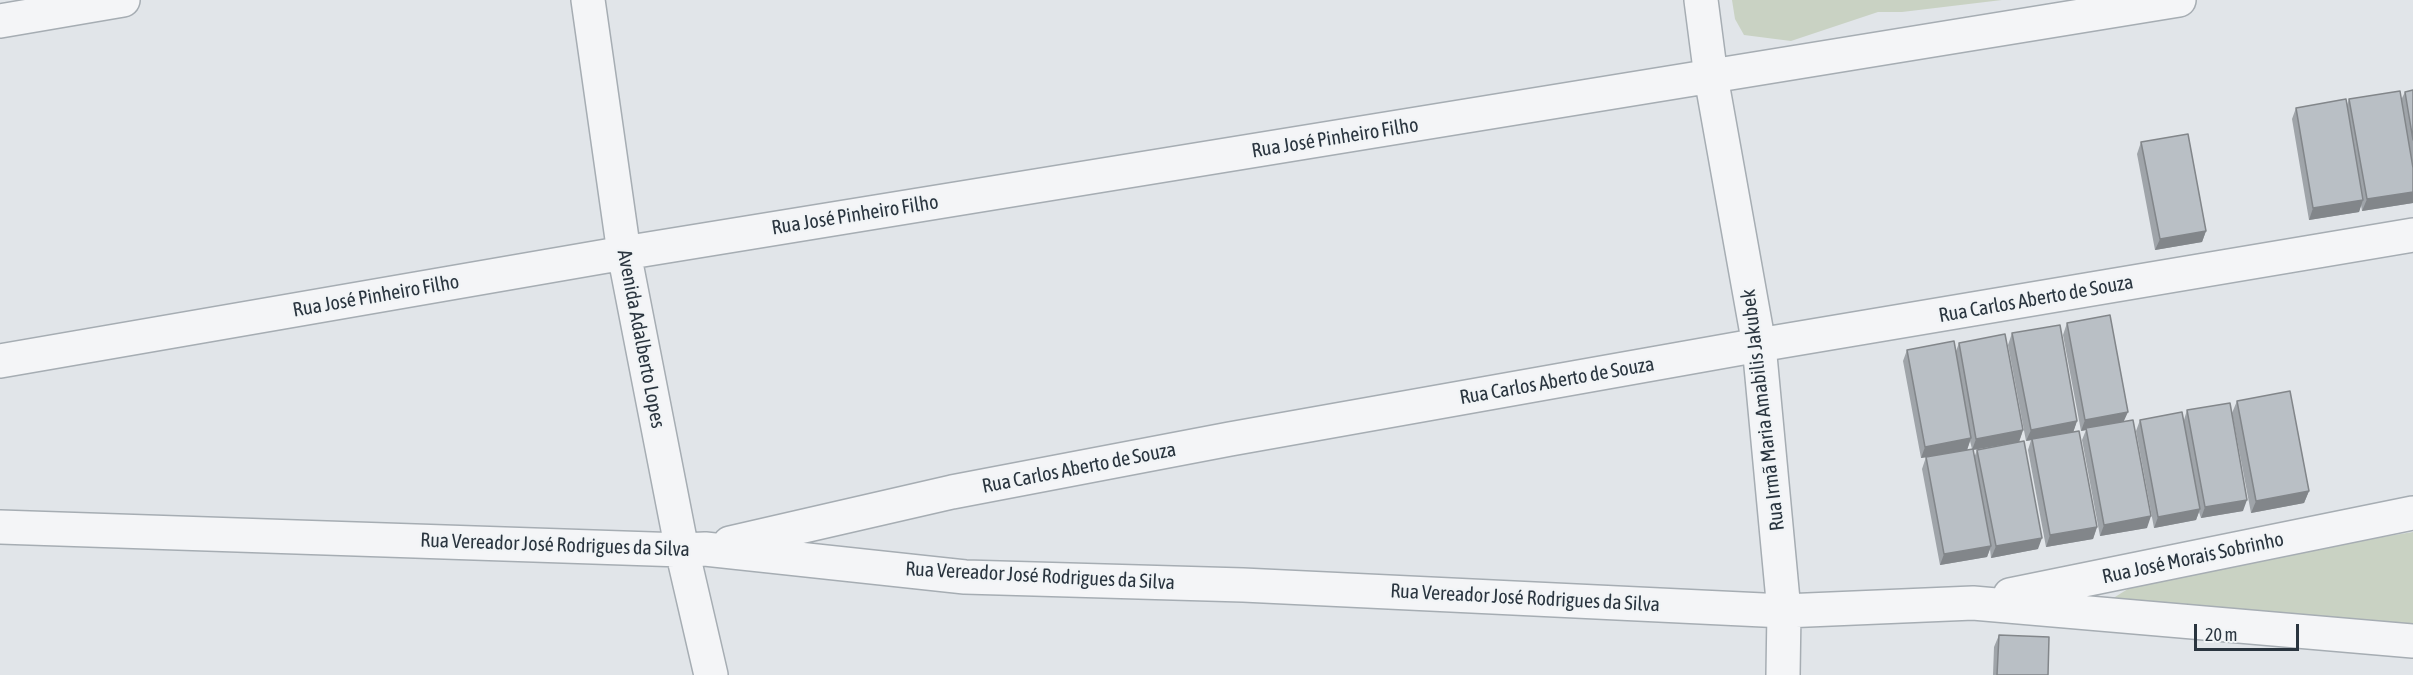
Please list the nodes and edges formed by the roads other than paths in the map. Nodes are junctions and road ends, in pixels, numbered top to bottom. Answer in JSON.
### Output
{"nodes":[{"id":1,"x":123,"y":0,"type":"edge"},
{"id":2,"x":588,"y":0,"type":"edge"},
{"id":3,"x":1701,"y":0,"type":"edge"},
{"id":4,"x":2179,"y":0,"type":"edge"},
{"id":5,"x":43,"y":6,"type":"edge"},
{"id":6,"x":0,"y":21,"type":"edge"},
{"id":7,"x":1711,"y":77,"type":"junction"},
{"id":8,"x":2413,"y":235,"type":"edge"},
{"id":9,"x":624,"y":253,"type":"junction"},
{"id":10,"x":1759,"y":345,"type":"junction"},
{"id":11,"x":0,"y":361,"type":"edge"},
{"id":12,"x":2413,"y":513,"type":"edge"},
{"id":13,"x":0,"y":527,"type":"edge"},
{"id":14,"x":693,"y":549,"type":"junction"},
{"id":15,"x":1973,"y":603,"type":"junction"},
{"id":16,"x":1784,"y":610,"type":"junction"},
{"id":17,"x":2413,"y":641,"type":"edge"},
{"id":18,"x":711,"y":675,"type":"edge"},
{"id":19,"x":1783,"y":675,"type":"edge"}],
"edges":[{"from":1,"to":5,"type":"street"},
{"from":2,"to":9,"type":"street","name":"Avenida Adalberto Lopes"},
{"from":3,"to":7,"type":"street","name":"Rua Irmã Maria Amabilis Jakubek"},
{"from":4,"to":7,"type":"street","name":"Rua José Pinheiro Filho"},
{"from":5,"to":6,"type":"street"},
{"from":7,"to":9,"type":"street","name":"Rua José Pinheiro Filho"},
{"from":7,"to":10,"type":"street","name":"Rua Irmã Maria Amabilis Jakubek"},
{"from":8,"to":10,"type":"street","name":"Rua Carlos Aberto de Souza"},
{"from":9,"to":11,"type":"street","name":"Rua José Pinheiro Filho"},
{"from":9,"to":14,"type":"street","name":"Avenida Adalberto Lopes"},
{"from":10,"to":14,"type":"street","name":"Rua Carlos Aberto de Souza"},
{"from":10,"to":16,"type":"street","name":"Rua Irmã Maria Amabilis Jakubek"},
{"from":12,"to":15,"type":"street","name":"Rua José Morais Sobrinho"},
{"from":13,"to":14,"type":"street","name":"Rua Vereador José Rodrigues da Silva"},
{"from":14,"to":16,"type":"street","name":"Rua Vereador José Rodrigues da Silva"},
{"from":14,"to":18,"type":"street","name":"Avenida Adalberto Lopes"},
{"from":15,"to":16,"type":"street","name":"Rua Vereador José Rodrigues da Silva"},
{"from":15,"to":17,"type":"street"},
{"from":16,"to":19,"type":"street","name":"Rua Irmã Maria Amabilis Jakubek"}]}
